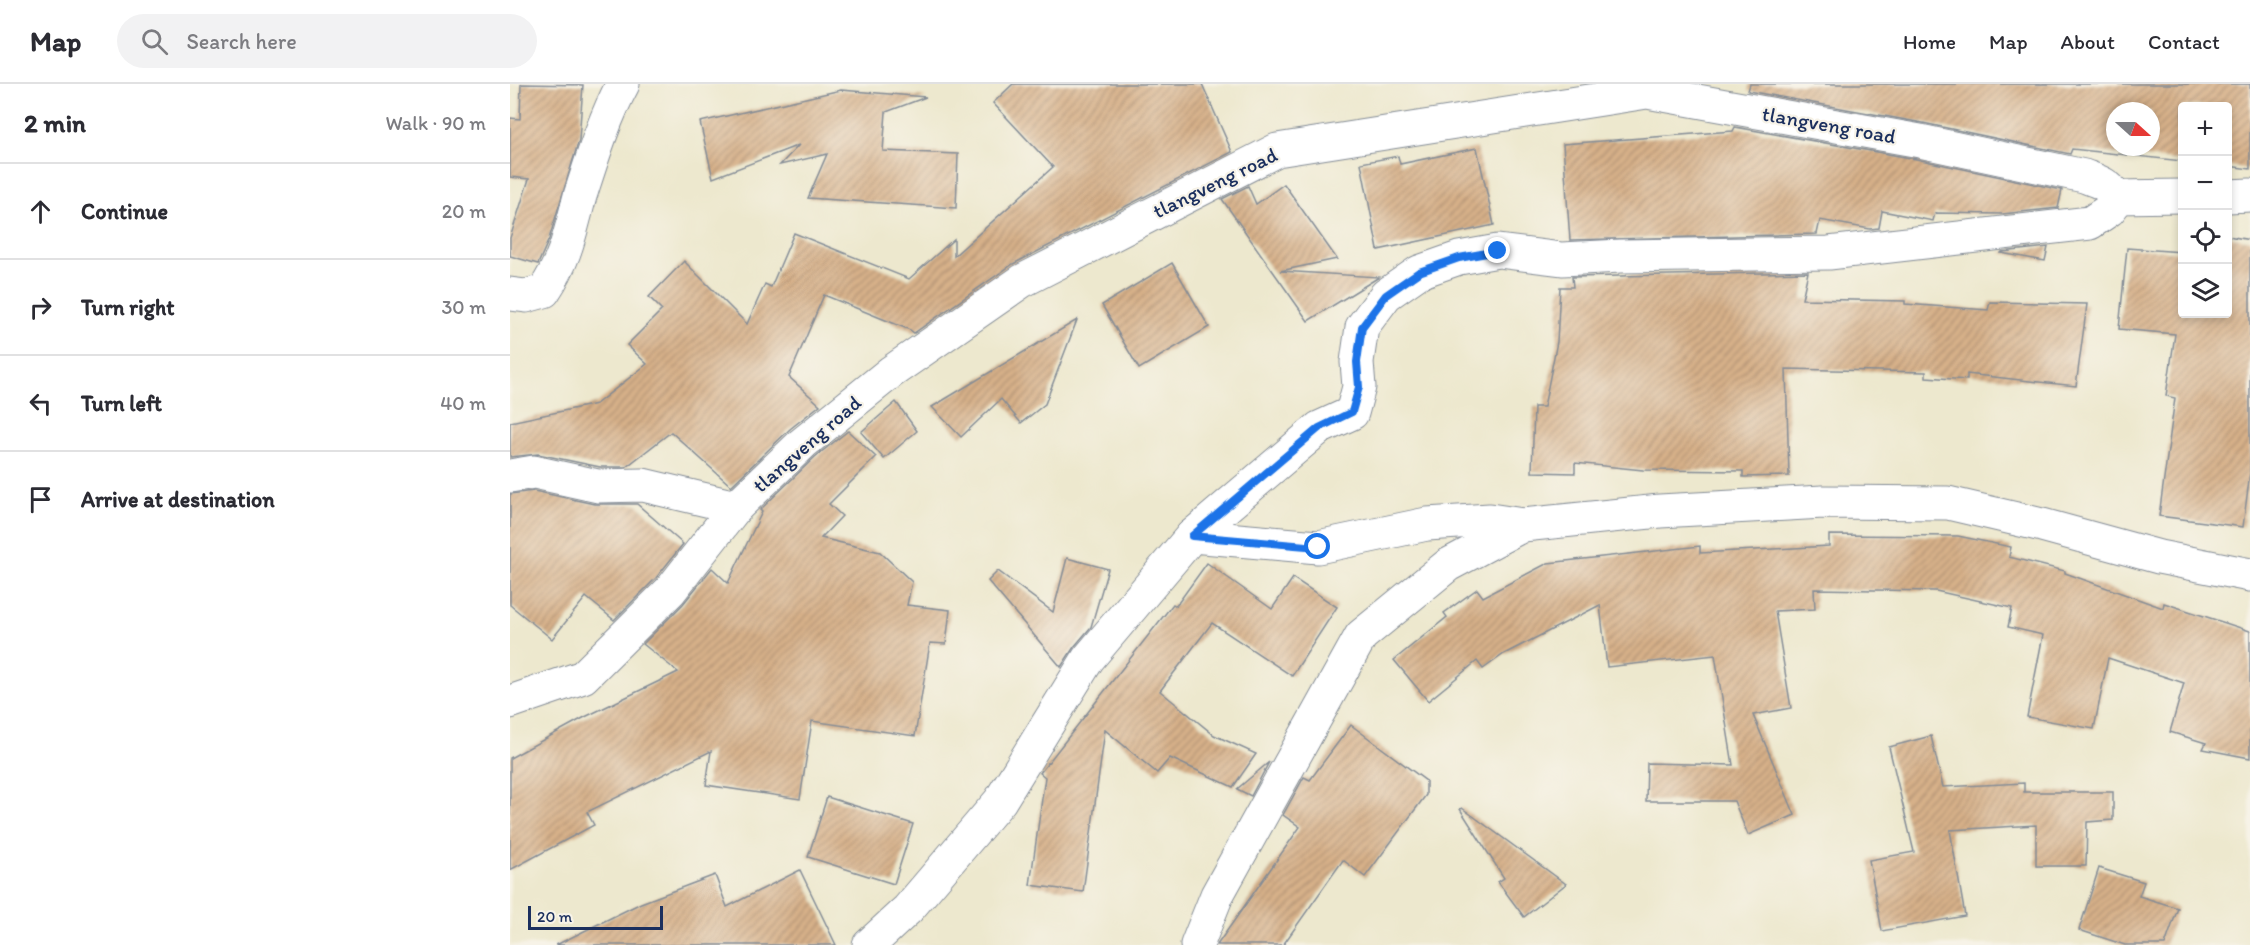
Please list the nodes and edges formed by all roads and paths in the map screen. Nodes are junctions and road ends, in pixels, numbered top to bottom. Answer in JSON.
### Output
{"nodes":[{"id":1,"x":623,"y":84,"type":"edge"},
{"id":2,"x":1645,"y":88,"type":"edge"},
{"id":3,"x":2250,"y":195,"type":"edge"},
{"id":4,"x":2178,"y":196,"type":"edge"},
{"id":5,"x":2232,"y":196,"type":"edge"},
{"id":6,"x":2116,"y":197,"type":"junction"},
{"id":7,"x":510,"y":294,"type":"edge"},
{"id":8,"x":510,"y":476,"type":"edge"},
{"id":9,"x":736,"y":507,"type":"junction"},
{"id":10,"x":1523,"y":525,"type":"junction"},
{"id":11,"x":1192,"y":536,"type":"junction"},
{"id":12,"x":2250,"y":574,"type":"edge"},
{"id":13,"x":510,"y":702,"type":"edge"},
{"id":14,"x":869,"y":945,"type":"edge"},
{"id":15,"x":1197,"y":945,"type":"edge"}],
"edges":[{"from":1,"to":7,"type":"main road"},
{"from":2,"to":6,"type":"main road","name":"tlangveng road"},
{"from":2,"to":9,"type":"main road","name":"tlangveng road"},
{"from":3,"to":5,"type":"main road"},
{"from":4,"to":6,"type":"main road"},
{"from":6,"to":11,"type":"main road"},
{"from":8,"to":9,"type":"main road"},
{"from":9,"to":13,"type":"main road","name":"tlangveng road"},
{"from":10,"to":11,"type":"main road"},
{"from":10,"to":12,"type":"main road"},
{"from":10,"to":15,"type":"main road"},
{"from":11,"to":14,"type":"main road"}]}
